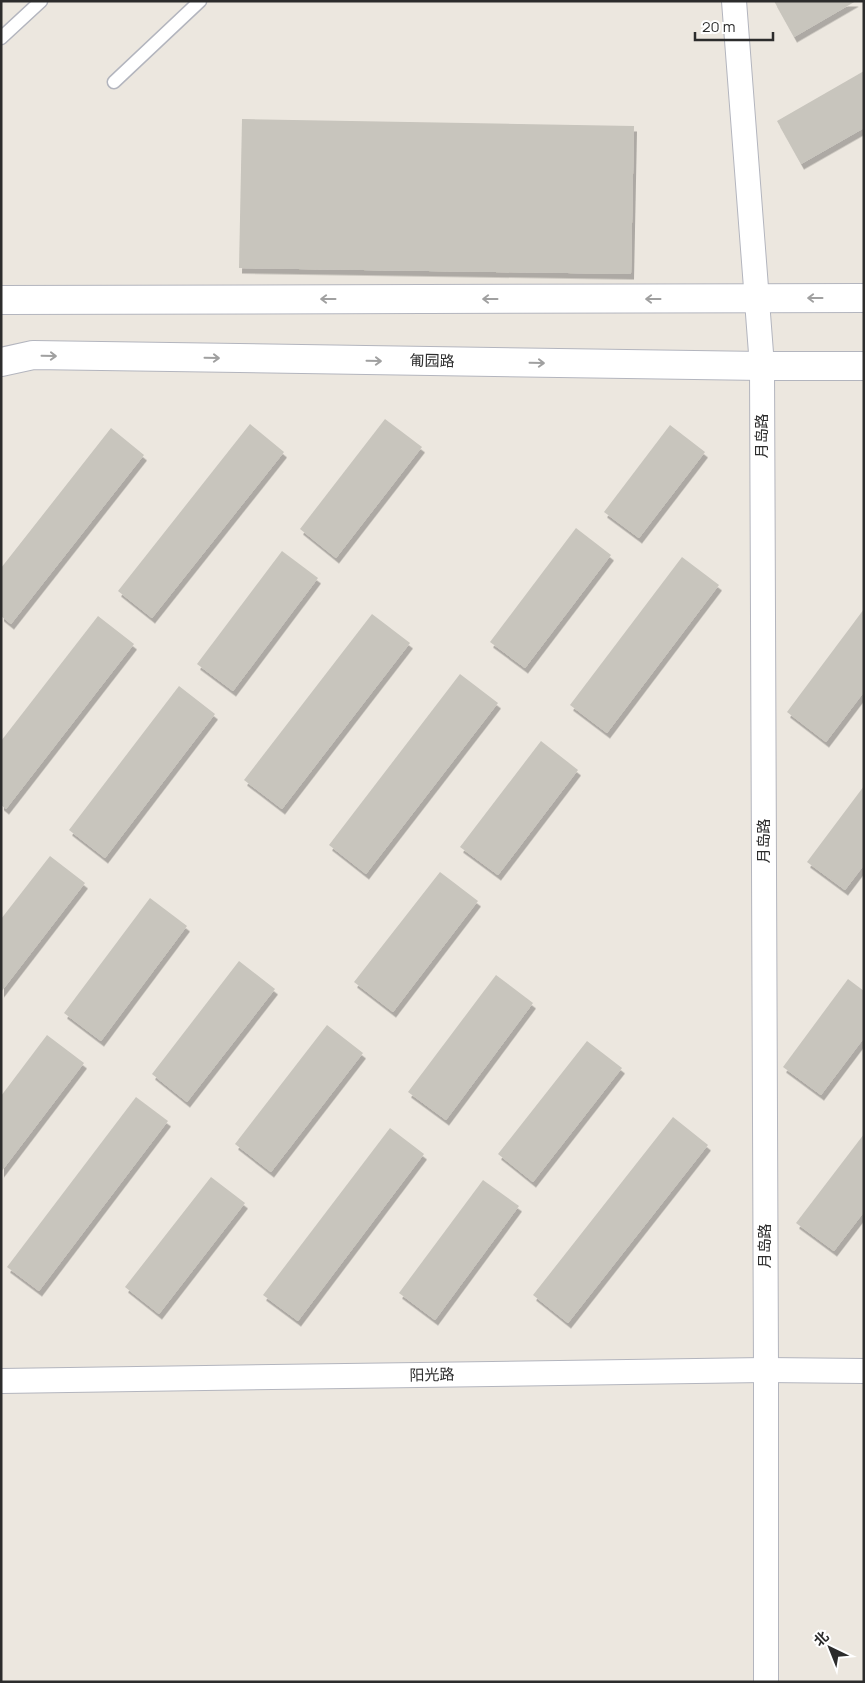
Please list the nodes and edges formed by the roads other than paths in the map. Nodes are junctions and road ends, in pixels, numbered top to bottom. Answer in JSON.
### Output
{"nodes":[{"id":1,"x":41,"y":1,"type":"edge"},
{"id":2,"x":200,"y":1,"type":"edge"},
{"id":3,"x":734,"y":1,"type":"edge"},
{"id":4,"x":1,"y":38,"type":"edge"},
{"id":5,"x":114,"y":82,"type":"dead end"},
{"id":6,"x":864,"y":298,"type":"edge"},
{"id":7,"x":756,"y":299,"type":"junction"},
{"id":8,"x":1,"y":300,"type":"edge"},
{"id":9,"x":1,"y":362,"type":"edge"},
{"id":10,"x":762,"y":366,"type":"junction"},
{"id":11,"x":864,"y":366,"type":"edge"},
{"id":12,"x":766,"y":1370,"type":"junction"},
{"id":13,"x":864,"y":1370,"type":"edge"},
{"id":14,"x":1,"y":1381,"type":"edge"},
{"id":15,"x":766,"y":1682,"type":"edge"}],
"edges":[{"from":1,"to":4,"type":"lane"},
{"from":2,"to":5,"type":"lane"},
{"from":3,"to":7,"type":"street","name":"月岛路"},
{"from":6,"to":7,"type":"main road","one_way":true},
{"from":7,"to":8,"type":"main road","one_way":true},
{"from":7,"to":10,"type":"street","name":"月岛路"},
{"from":9,"to":10,"type":"main road","name":"匍园路","one_way":true},
{"from":10,"to":11,"type":"main road","name":"匍园路"},
{"from":10,"to":12,"type":"street","name":"月岛路"},
{"from":12,"to":13,"type":"street","name":"阳光路"},
{"from":12,"to":14,"type":"street","name":"阳光路"},
{"from":12,"to":15,"type":"street","name":"月岛路"}]}
